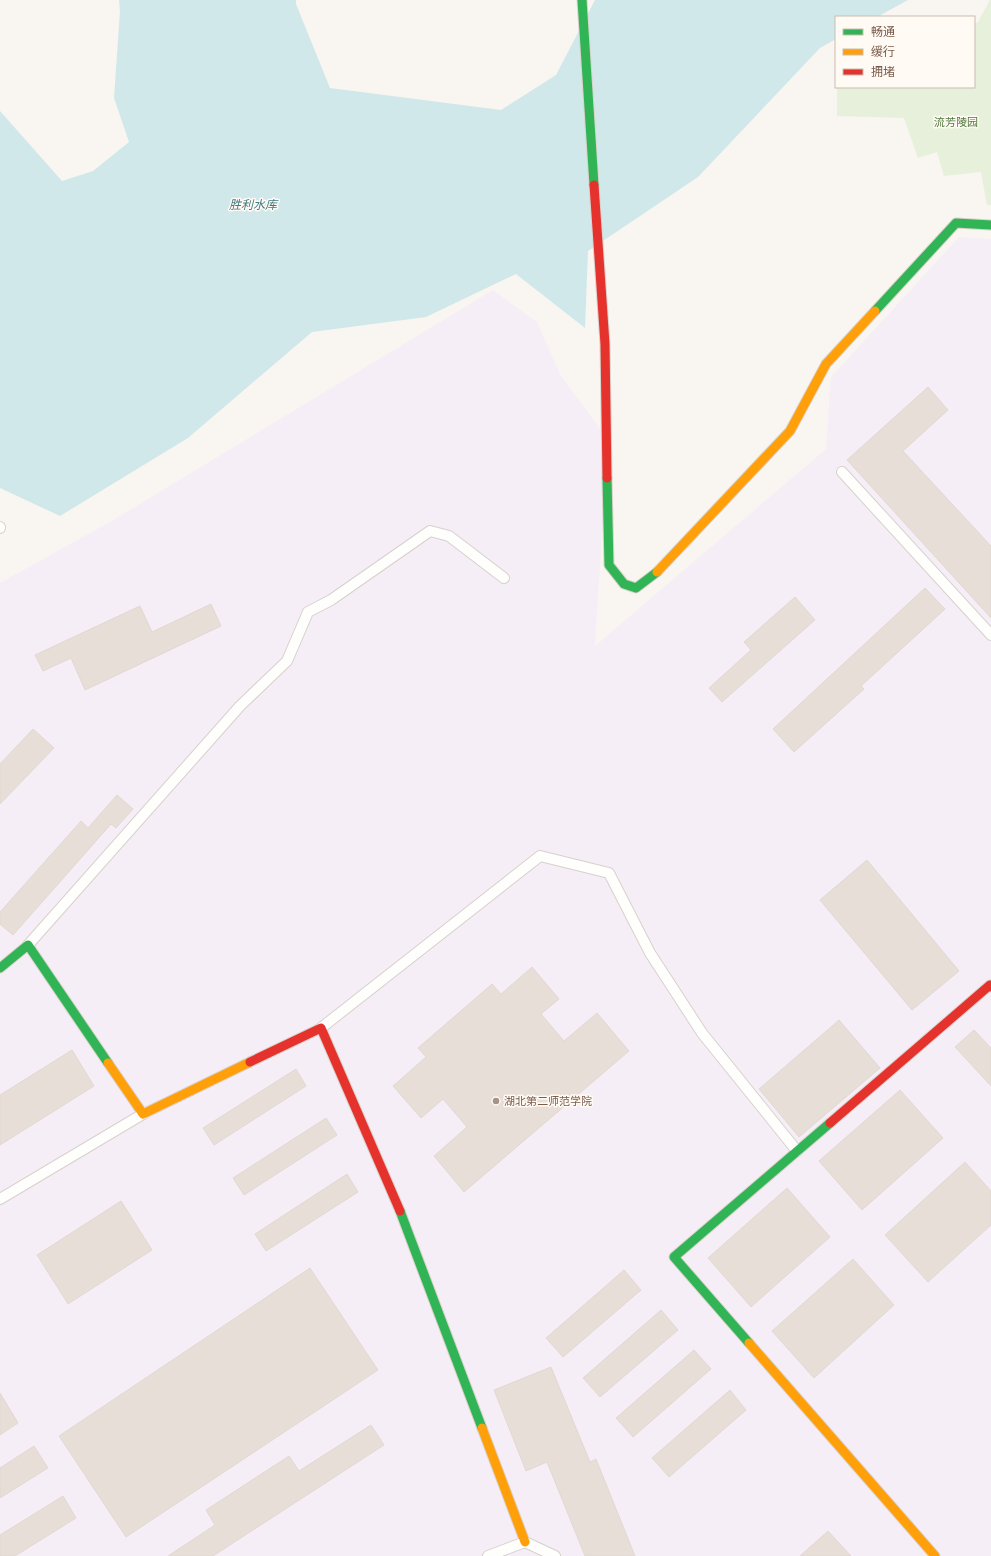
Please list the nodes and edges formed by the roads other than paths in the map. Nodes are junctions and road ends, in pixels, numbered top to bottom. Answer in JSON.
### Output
{"nodes":[{"id":1,"x":582,"y":0,"type":"edge"},
{"id":2,"x":991,"y":225,"type":"edge"},
{"id":3,"x":842,"y":472,"type":"dead end"},
{"id":4,"x":504,"y":578,"type":"dead end"},
{"id":5,"x":991,"y":635,"type":"edge"},
{"id":6,"x":28,"y":946,"type":"junction"},
{"id":7,"x":0,"y":968,"type":"edge"},
{"id":8,"x":991,"y":985,"type":"edge"},
{"id":9,"x":321,"y":1028,"type":"junction"},
{"id":10,"x":143,"y":1114,"type":"junction"},
{"id":11,"x":797,"y":1151,"type":"junction"},
{"id":12,"x":0,"y":1199,"type":"edge"},
{"id":13,"x":525,"y":1542,"type":"junction"},
{"id":14,"x":488,"y":1556,"type":"edge"},
{"id":15,"x":555,"y":1556,"type":"edge"},
{"id":16,"x":935,"y":1556,"type":"edge"}],
"edges":[{"from":1,"to":2,"type":"street"},
{"from":3,"to":5,"type":"street"},
{"from":4,"to":6,"type":"street"},
{"from":6,"to":7,"type":"street"},
{"from":6,"to":10,"type":"street"},
{"from":8,"to":11,"type":"street"},
{"from":9,"to":10,"type":"street"},
{"from":9,"to":11,"type":"street"},
{"from":9,"to":13,"type":"street"},
{"from":10,"to":12,"type":"street"},
{"from":11,"to":16,"type":"street"},
{"from":13,"to":14,"type":"street"},
{"from":13,"to":15,"type":"street"}]}
